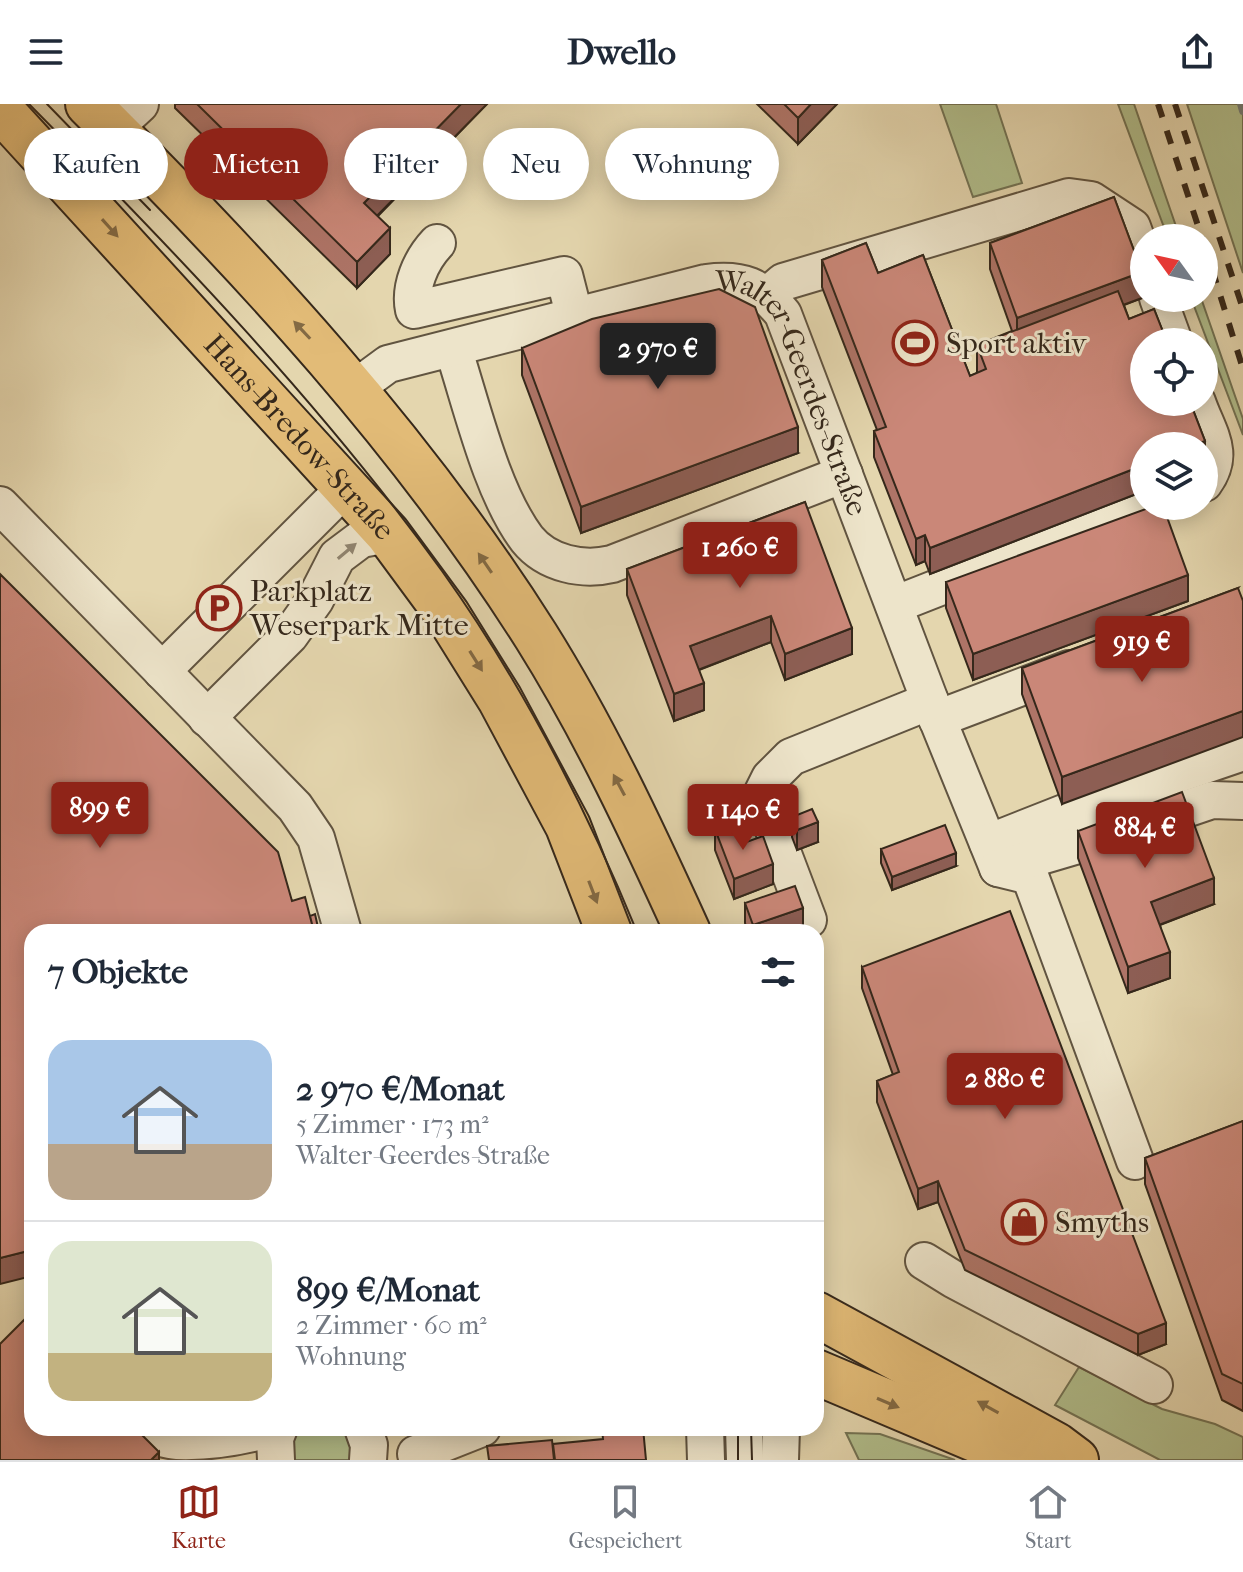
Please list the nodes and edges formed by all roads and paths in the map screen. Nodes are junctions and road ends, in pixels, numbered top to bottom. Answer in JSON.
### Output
{"nodes":[{"id":1,"x":0,"y":109,"type":"edge"},
{"id":2,"x":114,"y":112,"type":"edge"},
{"id":3,"x":1130,"y":226,"type":"edge"},
{"id":4,"x":437,"y":243,"type":"dead end"},
{"id":5,"x":768,"y":295,"type":"junction"},
{"id":6,"x":575,"y":318,"type":"junction"},
{"id":7,"x":453,"y":348,"type":"junction"},
{"id":8,"x":354,"y":389,"type":"junction"},
{"id":9,"x":844,"y":474,"type":"junction"},
{"id":10,"x":346,"y":487,"type":"junction"},
{"id":11,"x":0,"y":505,"type":"edge"},
{"id":12,"x":1130,"y":512,"type":"edge"},
{"id":13,"x":388,"y":534,"type":"junction"},
{"id":14,"x":894,"y":605,"type":"junction"},
{"id":15,"x":1101,"y":657,"type":"edge"},
{"id":16,"x":162,"y":671,"type":"junction"},
{"id":17,"x":934,"y":710,"type":"junction"},
{"id":18,"x":207,"y":718,"type":"junction"},
{"id":19,"x":1243,"y":752,"type":"edge"},
{"id":20,"x":1243,"y":801,"type":"edge"},
{"id":21,"x":993,"y":856,"type":"junction"},
{"id":22,"x":808,"y":920,"type":"dead end"},
{"id":23,"x":341,"y":924,"type":"edge"},
{"id":24,"x":606,"y":924,"type":"edge"},
{"id":25,"x":684,"y":924,"type":"edge"},
{"id":26,"x":1135,"y":1161,"type":"dead end"},
{"id":27,"x":924,"y":1261,"type":"dead end"},
{"id":28,"x":824,"y":1318,"type":"edge"},
{"id":29,"x":824,"y":1375,"type":"edge"},
{"id":30,"x":1154,"y":1385,"type":"dead end"},
{"id":31,"x":130,"y":1436,"type":"edge"},
{"id":32,"x":143,"y":1436,"type":"edge"},
{"id":33,"x":433,"y":1436,"type":"edge"},
{"id":34,"x":705,"y":1436,"type":"edge"},
{"id":35,"x":744,"y":1436,"type":"edge"},
{"id":36,"x":781,"y":1436,"type":"edge"},
{"id":37,"x":269,"y":1441,"type":"edge"},
{"id":38,"x":123,"y":1442,"type":"edge"},
{"id":39,"x":391,"y":1443,"type":"edge"},
{"id":40,"x":167,"y":1450,"type":"edge"},
{"id":41,"x":706,"y":1460,"type":"edge"},
{"id":42,"x":745,"y":1460,"type":"edge"},
{"id":43,"x":780,"y":1460,"type":"edge"},
{"id":44,"x":1024,"y":1460,"type":"edge"},
{"id":45,"x":1076,"y":1460,"type":"edge"}],
"edges":[{"from":1,"to":10,"type":"main road","name":"Hans-Bredow-Straße","one_way":true},
{"from":8,"to":2,"type":"main road","one_way":true},
{"from":3,"to":5,"type":"street"},
{"from":4,"to":6,"type":"street"},
{"from":5,"to":6,"type":"street","name":"Walter-Geerdes-Straße"},
{"from":5,"to":9,"type":"street","name":"Walter-Geerdes-Straße"},
{"from":6,"to":7,"type":"street","name":"Walter-Geerdes-Straße"},
{"from":7,"to":8,"type":"street","name":"Walter-Geerdes-Straße"},
{"from":7,"to":9,"type":"street"},
{"from":25,"to":8,"type":"main road","one_way":true},
{"from":9,"to":14,"type":"street","name":"Walter-Geerdes-Straße"},
{"from":10,"to":13,"type":"main road","name":"Hans-Bredow-Straße"},
{"from":10,"to":16,"type":"street"},
{"from":11,"to":16,"type":"street"},
{"from":12,"to":14,"type":"street"},
{"from":18,"to":13,"type":"street","one_way":true},
{"from":13,"to":24,"type":"main road","name":"Hans-Bredow-Straße","one_way":true},
{"from":14,"to":17,"type":"street","name":"Walter-Geerdes-Straße"},
{"from":15,"to":17,"type":"street"},
{"from":16,"to":18,"type":"street"},
{"from":17,"to":21,"type":"street","name":"Walter-Geerdes-Straße"},
{"from":17,"to":22,"type":"street"},
{"from":18,"to":23,"type":"street"},
{"from":19,"to":21,"type":"street"},
{"from":20,"to":21,"type":"street"},
{"from":21,"to":26,"type":"street"},
{"from":27,"to":30,"type":"street"},
{"from":45,"to":28,"type":"main road","one_way":true},
{"from":29,"to":44,"type":"main road","one_way":true},
{"from":31,"to":38,"type":"street"},
{"from":32,"to":40,"type":"street"},
{"from":33,"to":39,"type":"street"},
{"from":34,"to":41,"type":"street"},
{"from":35,"to":42,"type":"street"},
{"from":36,"to":43,"type":"street"},
{"from":37,"to":40,"type":"street"}]}
